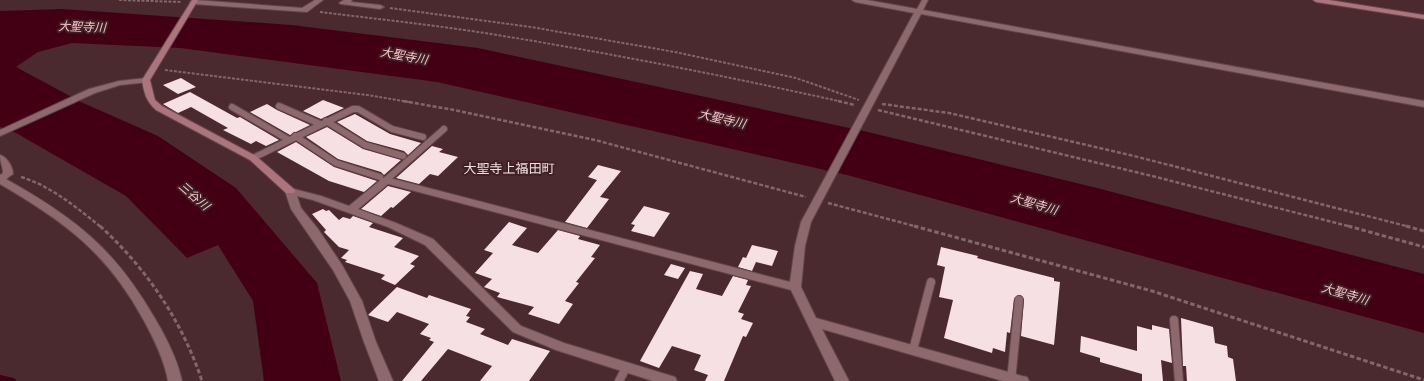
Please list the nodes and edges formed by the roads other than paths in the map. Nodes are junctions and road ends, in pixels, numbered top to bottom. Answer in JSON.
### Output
{"nodes":[{"id":1,"x":225,"y":0,"type":"edge"},
{"id":2,"x":320,"y":0,"type":"edge"},
{"id":3,"x":348,"y":0,"type":"edge"},
{"id":4,"x":855,"y":0,"type":"edge"},
{"id":5,"x":925,"y":0,"type":"edge"},
{"id":6,"x":1316,"y":0,"type":"edge"},
{"id":7,"x":195,"y":1,"type":"edge"},
{"id":8,"x":215,"y":4,"type":"junction"},
{"id":9,"x":380,"y":7,"type":"road end"},
{"id":10,"x":920,"y":12,"type":"junction"},
{"id":11,"x":1424,"y":17,"type":"edge"},
{"id":12,"x":146,"y":80,"type":"junction"},
{"id":13,"x":1424,"y":104,"type":"edge"},
{"id":14,"x":279,"y":106,"type":"dead end"},
{"id":15,"x":232,"y":107,"type":"dead end"},
{"id":16,"x":323,"y":123,"type":"junction"},
{"id":17,"x":444,"y":129,"type":"dead end"},
{"id":18,"x":0,"y":133,"type":"edge"},
{"id":19,"x":295,"y":136,"type":"junction"},
{"id":20,"x":423,"y":137,"type":"dead end"},
{"id":21,"x":289,"y":140,"type":"junction"},
{"id":22,"x":403,"y":156,"type":"dead end"},
{"id":23,"x":0,"y":158,"type":"edge"},
{"id":24,"x":253,"y":158,"type":"junction"},
{"id":25,"x":383,"y":178,"type":"junction"},
{"id":26,"x":0,"y":180,"type":"edge"},
{"id":27,"x":290,"y":191,"type":"junction"},
{"id":28,"x":351,"y":210,"type":"junction"},
{"id":29,"x":931,"y":282,"type":"dead end"},
{"id":30,"x":795,"y":287,"type":"junction"},
{"id":31,"x":1019,"y":300,"type":"dead end"},
{"id":32,"x":1174,"y":320,"type":"dead end"},
{"id":33,"x":811,"y":321,"type":"junction"},
{"id":34,"x":913,"y":350,"type":"junction"},
{"id":35,"x":626,"y":368,"type":"junction"},
{"id":36,"x":1015,"y":380,"type":"edge"},
{"id":37,"x":175,"y":381,"type":"edge"},
{"id":38,"x":386,"y":381,"type":"edge"},
{"id":39,"x":618,"y":381,"type":"edge"},
{"id":40,"x":670,"y":381,"type":"edge"},
{"id":41,"x":842,"y":381,"type":"edge"},
{"id":42,"x":1179,"y":381,"type":"edge"}],
"edges":[{"from":1,"to":8,"type":"street"},
{"from":2,"to":8,"type":"street"},
{"from":3,"to":9,"type":"street"},
{"from":4,"to":10,"type":"street"},
{"from":5,"to":10,"type":"street"},
{"from":6,"to":11,"type":"street"},
{"from":7,"to":8,"type":"street"},
{"from":7,"to":12,"type":"street"},
{"from":10,"to":13,"type":"street"},
{"from":10,"to":30,"type":"street"},
{"from":12,"to":18,"type":"street"},
{"from":12,"to":24,"type":"street"},
{"from":14,"to":16,"type":"lane"},
{"from":15,"to":21,"type":"lane"},
{"from":16,"to":19,"type":"lane"},
{"from":16,"to":20,"type":"lane"},
{"from":16,"to":22,"type":"lane"},
{"from":17,"to":25,"type":"lane"},
{"from":19,"to":21,"type":"lane"},
{"from":19,"to":25,"type":"lane"},
{"from":21,"to":24,"type":"lane"},
{"from":23,"to":26,"type":"street"},
{"from":24,"to":27,"type":"street"},
{"from":25,"to":28,"type":"street"},
{"from":25,"to":30,"type":"street"},
{"from":26,"to":37,"type":"street"},
{"from":27,"to":28,"type":"street"},
{"from":27,"to":38,"type":"street"},
{"from":28,"to":35,"type":"street"},
{"from":29,"to":34,"type":"lane"},
{"from":30,"to":33,"type":"street"},
{"from":31,"to":36,"type":"lane"},
{"from":32,"to":42,"type":"lane"},
{"from":33,"to":34,"type":"street"},
{"from":33,"to":41,"type":"street"},
{"from":34,"to":36,"type":"street"},
{"from":35,"to":39,"type":"lane"},
{"from":35,"to":40,"type":"street"}]}
